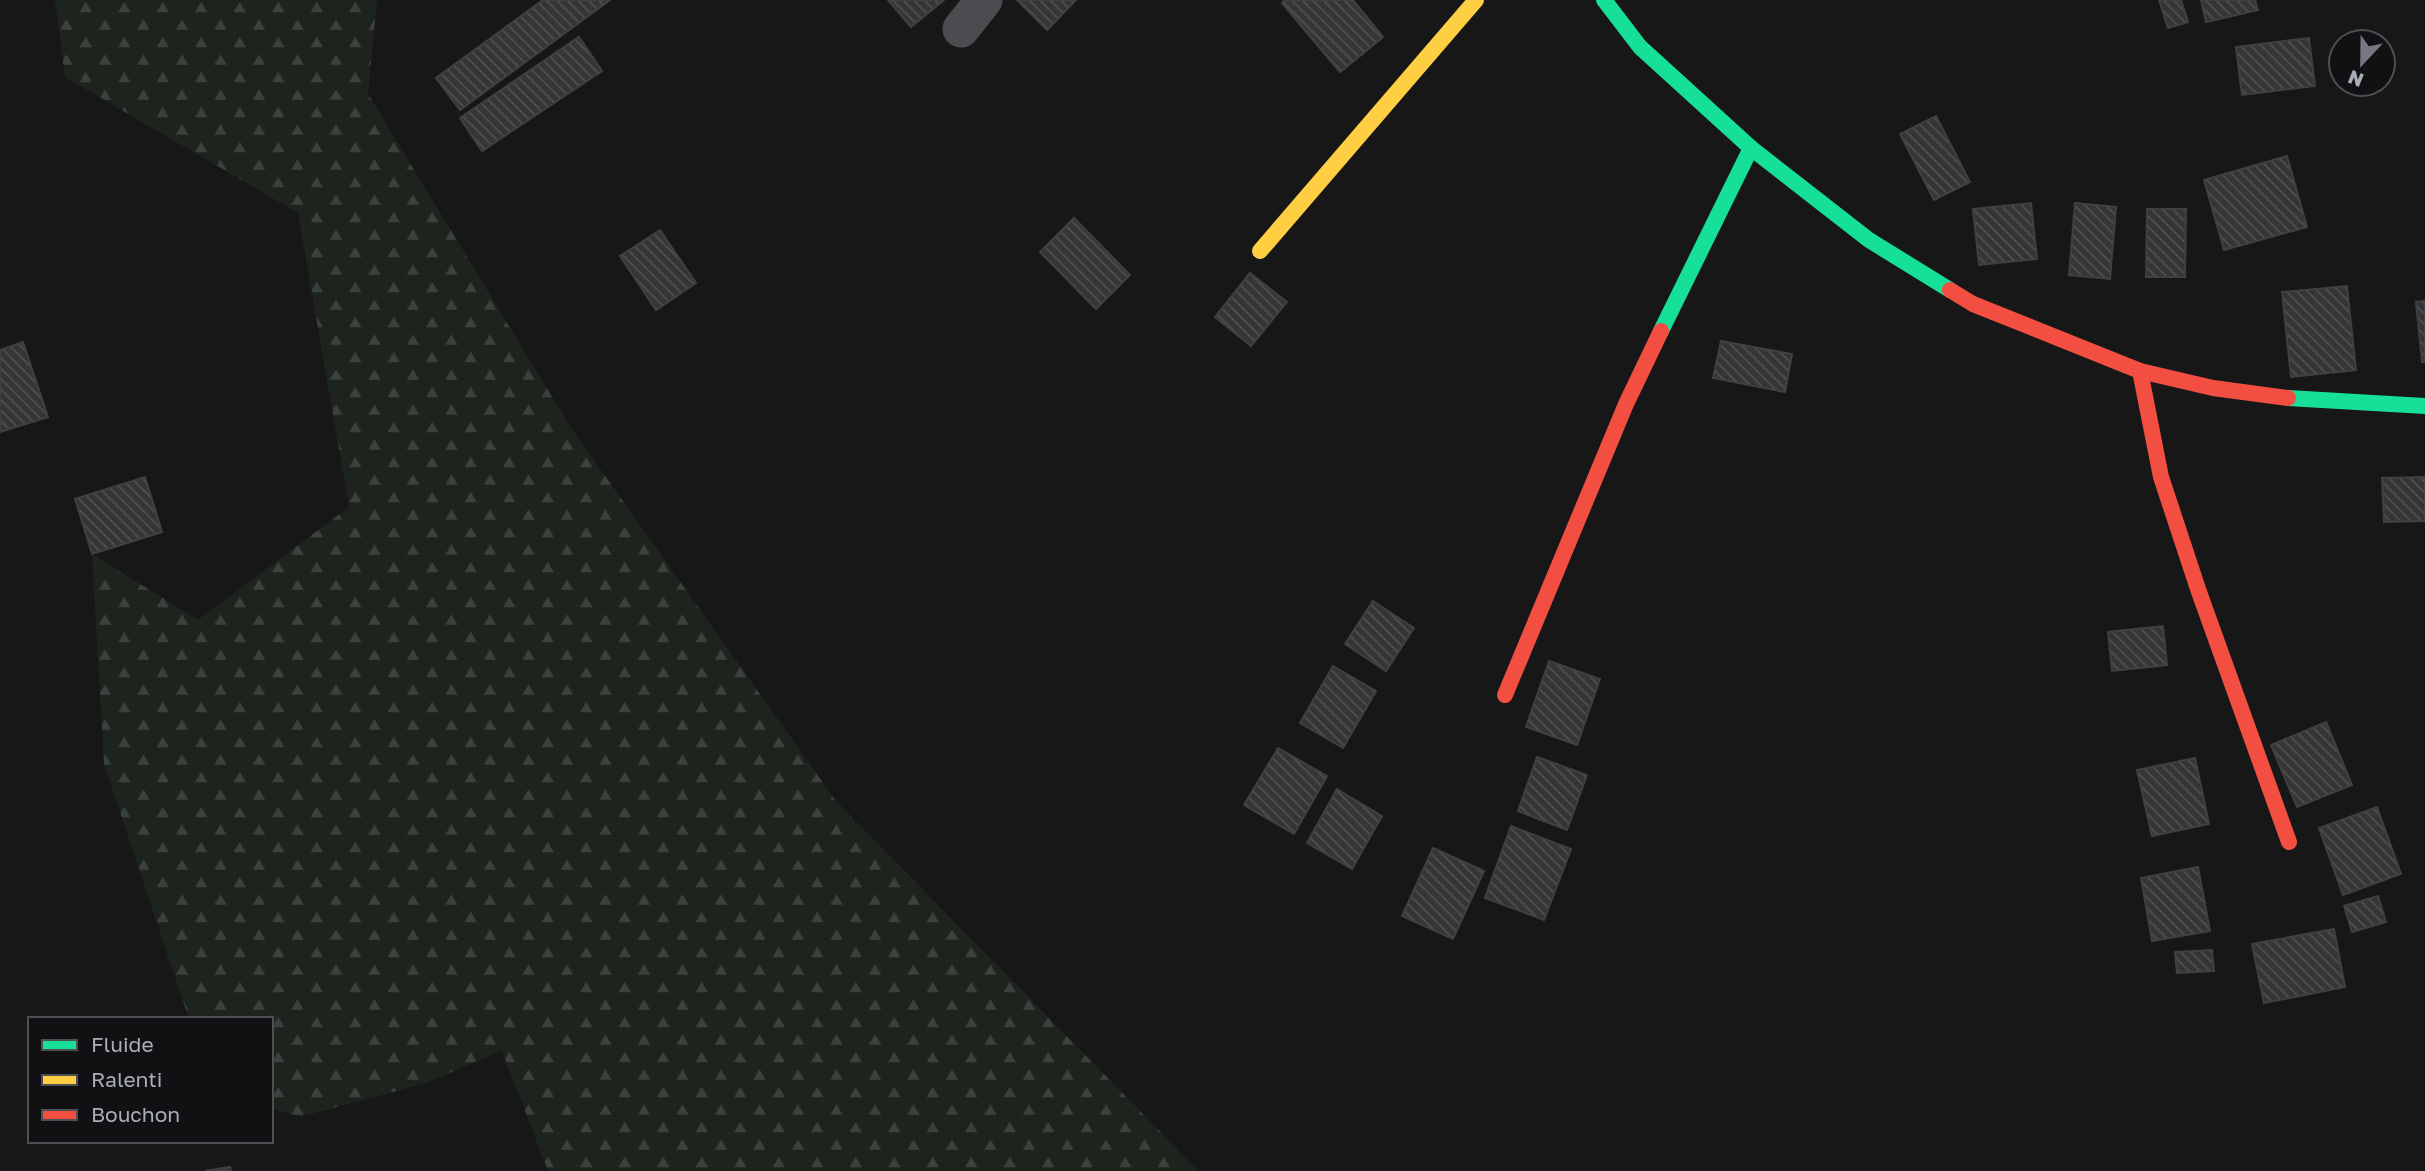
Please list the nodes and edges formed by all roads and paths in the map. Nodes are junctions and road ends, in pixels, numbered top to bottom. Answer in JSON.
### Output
{"nodes":[{"id":1,"x":984,"y":0,"type":"edge"},
{"id":2,"x":1476,"y":0,"type":"edge"},
{"id":3,"x":1604,"y":0,"type":"edge"},
{"id":4,"x":961,"y":29,"type":"dead end"},
{"id":5,"x":1751,"y":148,"type":"junction"},
{"id":6,"x":1260,"y":251,"type":"dead end"},
{"id":7,"x":2140,"y":371,"type":"junction"},
{"id":8,"x":2425,"y":406,"type":"edge"},
{"id":9,"x":1505,"y":695,"type":"dead end"},
{"id":10,"x":2289,"y":842,"type":"dead end"}],
"edges":[{"from":1,"to":4,"type":"street"},
{"from":2,"to":6,"type":"street"},
{"from":3,"to":5,"type":"street"},
{"from":5,"to":7,"type":"street"},
{"from":5,"to":9,"type":"street"},
{"from":7,"to":8,"type":"street"},
{"from":7,"to":10,"type":"street"}]}
